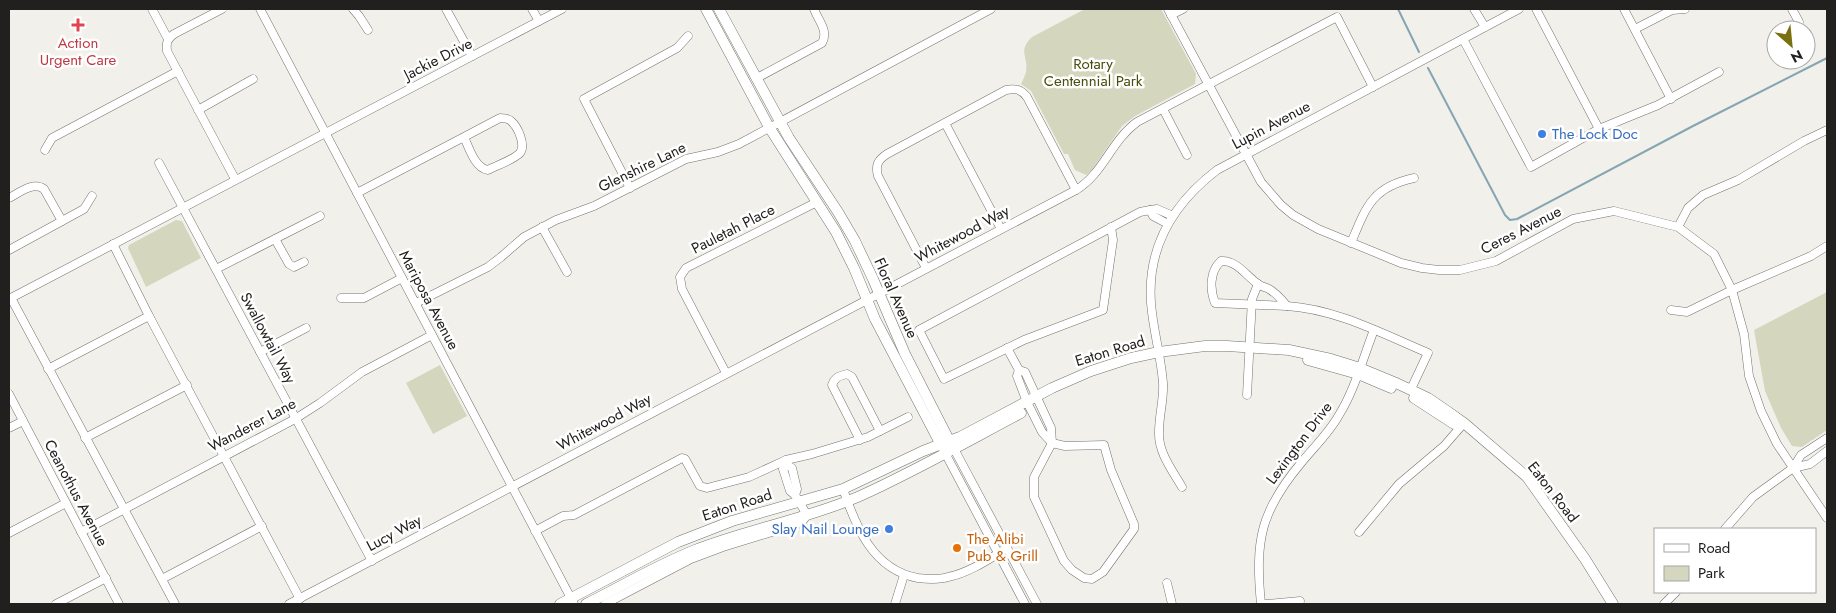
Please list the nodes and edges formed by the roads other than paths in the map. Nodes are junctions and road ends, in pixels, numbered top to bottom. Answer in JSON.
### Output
{"nodes":[{"id":1,"x":152,"y":9,"type":"edge"},
{"id":2,"x":222,"y":9,"type":"edge"},
{"id":3,"x":260,"y":9,"type":"edge"},
{"id":4,"x":353,"y":9,"type":"edge"},
{"id":5,"x":446,"y":9,"type":"edge"},
{"id":6,"x":532,"y":9,"type":"edge"},
{"id":7,"x":562,"y":9,"type":"edge"},
{"id":8,"x":706,"y":9,"type":"edge"},
{"id":9,"x":719,"y":9,"type":"edge"},
{"id":10,"x":814,"y":9,"type":"edge"},
{"id":11,"x":991,"y":9,"type":"edge"},
{"id":12,"x":1183,"y":9,"type":"edge"},
{"id":13,"x":1474,"y":9,"type":"edge"},
{"id":14,"x":1520,"y":9,"type":"edge"},
{"id":15,"x":1536,"y":9,"type":"edge"},
{"id":16,"x":1624,"y":9,"type":"edge"},
{"id":17,"x":1685,"y":9,"type":"edge"},
{"id":18,"x":1170,"y":12,"type":"edge"},
{"id":19,"x":538,"y":21,"type":"junction"},
{"id":20,"x":1485,"y":27,"type":"junction"},
{"id":21,"x":368,"y":30,"type":"dead end"},
{"id":22,"x":1635,"y":30,"type":"junction"},
{"id":23,"x":688,"y":36,"type":"dead end"},
{"id":24,"x":168,"y":38,"type":"junction"},
{"id":25,"x":1463,"y":39,"type":"junction"},
{"id":26,"x":472,"y":56,"type":"junction"},
{"id":27,"x":178,"y":72,"type":"junction"},
{"id":28,"x":1719,"y":72,"type":"dead end"},
{"id":29,"x":756,"y":78,"type":"junction"},
{"id":30,"x":253,"y":79,"type":"dead end"},
{"id":31,"x":1209,"y":85,"type":"junction"},
{"id":32,"x":1373,"y":86,"type":"junction"},
{"id":33,"x":1671,"y":98,"type":"junction"},
{"id":34,"x":1163,"y":109,"type":"junction"},
{"id":35,"x":198,"y":110,"type":"junction"},
{"id":36,"x":779,"y":121,"type":"junction"},
{"id":37,"x":945,"y":123,"type":"junction"},
{"id":38,"x":769,"y":127,"type":"junction"},
{"id":39,"x":1599,"y":129,"type":"junction"},
{"id":40,"x":1827,"y":130,"type":"edge"},
{"id":41,"x":325,"y":133,"type":"junction"},
{"id":42,"x":464,"y":137,"type":"junction"},
{"id":43,"x":45,"y":150,"type":"dead end"},
{"id":44,"x":1245,"y":154,"type":"junction"},
{"id":45,"x":1187,"y":155,"type":"dead end"},
{"id":46,"x":159,"y":163,"type":"dead end"},
{"id":47,"x":1414,"y":178,"type":"dead end"},
{"id":48,"x":235,"y":179,"type":"junction"},
{"id":49,"x":630,"y":188,"type":"junction"},
{"id":50,"x":1076,"y":190,"type":"junction"},
{"id":51,"x":357,"y":193,"type":"junction"},
{"id":52,"x":92,"y":196,"type":"dead end"},
{"id":53,"x":9,"y":198,"type":"edge"},
{"id":54,"x":817,"y":202,"type":"junction"},
{"id":55,"x":183,"y":207,"type":"junction"},
{"id":56,"x":1150,"y":210,"type":"junction"},
{"id":57,"x":320,"y":216,"type":"dead end"},
{"id":58,"x":1173,"y":216,"type":"junction"},
{"id":59,"x":62,"y":221,"type":"junction"},
{"id":60,"x":1168,"y":224,"type":"junction"},
{"id":61,"x":542,"y":227,"type":"junction"},
{"id":62,"x":1111,"y":227,"type":"junction"},
{"id":63,"x":1678,"y":227,"type":"junction"},
{"id":64,"x":1001,"y":229,"type":"junction"},
{"id":65,"x":275,"y":239,"type":"junction"},
{"id":66,"x":1351,"y":243,"type":"junction"},
{"id":67,"x":113,"y":244,"type":"junction"},
{"id":68,"x":1827,"y":246,"type":"edge"},
{"id":69,"x":9,"y":250,"type":"edge"},
{"id":70,"x":304,"y":262,"type":"dead end"},
{"id":71,"x":926,"y":268,"type":"junction"},
{"id":72,"x":216,"y":269,"type":"junction"},
{"id":73,"x":567,"y":272,"type":"dead end"},
{"id":74,"x":402,"y":278,"type":"junction"},
{"id":75,"x":1258,"y":284,"type":"junction"},
{"id":76,"x":1732,"y":290,"type":"junction"},
{"id":77,"x":879,"y":294,"type":"junction"},
{"id":78,"x":10,"y":298,"type":"edge"},
{"id":79,"x":341,"y":298,"type":"dead end"},
{"id":80,"x":867,"y":300,"type":"junction"},
{"id":81,"x":416,"y":303,"type":"junction"},
{"id":82,"x":1251,"y":305,"type":"junction"},
{"id":83,"x":1287,"y":306,"type":"junction"},
{"id":84,"x":1671,"y":310,"type":"dead end"},
{"id":85,"x":149,"y":316,"type":"junction"},
{"id":86,"x":306,"y":328,"type":"dead end"},
{"id":87,"x":1374,"y":330,"type":"junction"},
{"id":88,"x":432,"y":335,"type":"junction"},
{"id":89,"x":1007,"y":348,"type":"junction"},
{"id":90,"x":1249,"y":349,"type":"junction"},
{"id":91,"x":260,"y":352,"type":"junction"},
{"id":92,"x":1159,"y":355,"type":"junction"},
{"id":93,"x":48,"y":369,"type":"junction"},
{"id":94,"x":1359,"y":371,"type":"junction"},
{"id":95,"x":726,"y":373,"type":"junction"},
{"id":96,"x":187,"y":385,"type":"junction"},
{"id":97,"x":1411,"y":390,"type":"junction"},
{"id":98,"x":9,"y":394,"type":"edge"},
{"id":99,"x":1247,"y":395,"type":"dead end"},
{"id":100,"x":1033,"y":402,"type":"junction"},
{"id":101,"x":908,"y":417,"type":"dead end"},
{"id":102,"x":295,"y":418,"type":"junction"},
{"id":103,"x":23,"y":421,"type":"junction"},
{"id":104,"x":1462,"y":425,"type":"junction"},
{"id":105,"x":9,"y":428,"type":"edge"},
{"id":106,"x":880,"y":431,"type":"junction"},
{"id":107,"x":85,"y":438,"type":"junction"},
{"id":108,"x":1827,"y":438,"type":"edge"},
{"id":109,"x":860,"y":440,"type":"junction"},
{"id":110,"x":1052,"y":443,"type":"junction"},
{"id":111,"x":948,"y":447,"type":"junction"},
{"id":112,"x":1827,"y":451,"type":"edge"},
{"id":113,"x":225,"y":456,"type":"junction"},
{"id":114,"x":786,"y":463,"type":"junction"},
{"id":115,"x":1793,"y":468,"type":"junction"},
{"id":116,"x":511,"y":487,"type":"junction"},
{"id":117,"x":1182,"y":487,"type":"dead end"},
{"id":118,"x":843,"y":489,"type":"junction"},
{"id":119,"x":797,"y":498,"type":"junction"},
{"id":120,"x":847,"y":501,"type":"junction"},
{"id":121,"x":66,"y":503,"type":"junction"},
{"id":122,"x":123,"y":510,"type":"junction"},
{"id":123,"x":806,"y":515,"type":"junction"},
{"id":124,"x":1827,"y":518,"type":"edge"},
{"id":125,"x":262,"y":526,"type":"junction"},
{"id":126,"x":1726,"y":528,"type":"edge"},
{"id":127,"x":81,"y":532,"type":"junction"},
{"id":128,"x":535,"y":532,"type":"junction"},
{"id":129,"x":1359,"y":532,"type":"dead end"},
{"id":130,"x":9,"y":534,"type":"edge"},
{"id":131,"x":1006,"y":548,"type":"junction"},
{"id":132,"x":997,"y":554,"type":"junction"},
{"id":133,"x":372,"y":561,"type":"junction"},
{"id":134,"x":904,"y":574,"type":"junction"},
{"id":135,"x":106,"y":578,"type":"junction"},
{"id":136,"x":162,"y":579,"type":"junction"},
{"id":137,"x":1167,"y":583,"type":"dead end"},
{"id":138,"x":1675,"y":593,"type":"edge"},
{"id":139,"x":300,"y":599,"type":"junction"},
{"id":140,"x":572,"y":601,"type":"edge"},
{"id":141,"x":1300,"y":601,"type":"dead end"},
{"id":142,"x":56,"y":604,"type":"edge"},
{"id":143,"x":119,"y":604,"type":"edge"},
{"id":144,"x":174,"y":604,"type":"edge"},
{"id":145,"x":290,"y":604,"type":"edge"},
{"id":146,"x":560,"y":604,"type":"edge"},
{"id":147,"x":586,"y":604,"type":"edge"},
{"id":148,"x":605,"y":604,"type":"edge"},
{"id":149,"x":895,"y":604,"type":"edge"},
{"id":150,"x":1025,"y":604,"type":"edge"},
{"id":151,"x":1037,"y":604,"type":"edge"},
{"id":152,"x":1172,"y":604,"type":"edge"},
{"id":153,"x":1261,"y":604,"type":"edge"},
{"id":154,"x":1266,"y":604,"type":"edge"},
{"id":155,"x":1606,"y":604,"type":"edge"},
{"id":156,"x":1614,"y":604,"type":"edge"},
{"id":157,"x":1664,"y":604,"type":"edge"}],
"edges":[{"from":1,"to":24,"type":"street"},
{"from":2,"to":24,"type":"street"},
{"from":3,"to":41,"type":"street","name":"Mariposa Avenue"},
{"from":4,"to":21,"type":"street"},
{"from":5,"to":26,"type":"street"},
{"from":6,"to":19,"type":"street"},
{"from":7,"to":19,"type":"street","name":"Jackie Drive"},
{"from":8,"to":38,"type":"street","name":"Floral Avenue"},
{"from":9,"to":29,"type":"street","name":"Floral Avenue"},
{"from":10,"to":29,"type":"street"},
{"from":11,"to":36,"type":"street","name":"Glenshire Lane"},
{"from":12,"to":18,"type":"street"},
{"from":13,"to":20,"type":"street"},
{"from":14,"to":20,"type":"street","name":"Lupin Avenue"},
{"from":15,"to":39,"type":"street"},
{"from":16,"to":22,"type":"street"},
{"from":17,"to":22,"type":"street"},
{"from":18,"to":31,"type":"street","name":"Ceres Avenue"},
{"from":19,"to":26,"type":"street","name":"Jackie Drive"},
{"from":20,"to":25,"type":"street","name":"Lupin Avenue"},
{"from":22,"to":33,"type":"street"},
{"from":23,"to":49,"type":"street"},
{"from":24,"to":27,"type":"street"},
{"from":25,"to":32,"type":"street","name":"Lupin Avenue"},
{"from":25,"to":39,"type":"street"},
{"from":26,"to":41,"type":"street","name":"Jackie Drive"},
{"from":27,"to":35,"type":"street"},
{"from":27,"to":43,"type":"street"},
{"from":28,"to":33,"type":"street"},
{"from":29,"to":36,"type":"street","name":"Floral Avenue"},
{"from":30,"to":35,"type":"street"},
{"from":31,"to":32,"type":"street","name":"Whitewood Way"},
{"from":31,"to":34,"type":"street","name":"Whitewood Way"},
{"from":31,"to":44,"type":"street","name":"Ceres Avenue"},
{"from":32,"to":44,"type":"street","name":"Lupin Avenue"},
{"from":33,"to":39,"type":"street"},
{"from":34,"to":45,"type":"street"},
{"from":34,"to":50,"type":"street","name":"Whitewood Way"},
{"from":35,"to":48,"type":"street"},
{"from":36,"to":38,"type":"street","name":"Glenshire Lane"},
{"from":36,"to":77,"type":"street","name":"Floral Avenue"},
{"from":37,"to":50,"type":"street"},
{"from":37,"to":64,"type":"street"},
{"from":37,"to":71,"type":"street"},
{"from":38,"to":49,"type":"street","name":"Glenshire Lane"},
{"from":38,"to":54,"type":"street","name":"Floral Avenue"},
{"from":40,"to":63,"type":"street"},
{"from":41,"to":48,"type":"street","name":"Jackie Drive"},
{"from":41,"to":51,"type":"street","name":"Mariposa Avenue"},
{"from":42,"to":42,"type":"street"},
{"from":42,"to":51,"type":"street"},
{"from":44,"to":58,"type":"street","name":"Lupin Avenue"},
{"from":44,"to":66,"type":"street","name":"Ceres Avenue"},
{"from":46,"to":55,"type":"street","name":"Swallowtail Way"},
{"from":47,"to":66,"type":"street"},
{"from":48,"to":55,"type":"street","name":"Jackie Drive"},
{"from":49,"to":61,"type":"street","name":"Glenshire Lane"},
{"from":50,"to":64,"type":"street","name":"Whitewood Way"},
{"from":51,"to":74,"type":"street","name":"Mariposa Avenue"},
{"from":52,"to":59,"type":"street"},
{"from":53,"to":59,"type":"street"},
{"from":54,"to":80,"type":"street","name":"Floral Avenue"},
{"from":54,"to":95,"type":"street","name":"Pauletah Place"},
{"from":55,"to":67,"type":"street","name":"Jackie Drive"},
{"from":55,"to":72,"type":"street","name":"Swallowtail Way"},
{"from":56,"to":58,"type":"street"},
{"from":56,"to":60,"type":"street"},
{"from":56,"to":62,"type":"street"},
{"from":57,"to":65,"type":"street"},
{"from":58,"to":60,"type":"street","name":"Lupin Avenue"},
{"from":59,"to":69,"type":"street"},
{"from":60,"to":92,"type":"street","name":"Lupin Avenue"},
{"from":61,"to":73,"type":"street"},
{"from":61,"to":81,"type":"street","name":"Glenshire Lane"},
{"from":62,"to":89,"type":"street"},
{"from":62,"to":89,"type":"street"},
{"from":63,"to":66,"type":"street","name":"Ceres Avenue"},
{"from":63,"to":76,"type":"street","name":"Ceres Avenue"},
{"from":64,"to":71,"type":"street","name":"Whitewood Way"},
{"from":65,"to":70,"type":"street"},
{"from":65,"to":72,"type":"street"},
{"from":67,"to":78,"type":"street","name":"Jackie Drive"},
{"from":67,"to":85,"type":"street"},
{"from":68,"to":76,"type":"street"},
{"from":71,"to":77,"type":"street","name":"Whitewood Way"},
{"from":72,"to":91,"type":"street","name":"Swallowtail Way"},
{"from":74,"to":79,"type":"street"},
{"from":74,"to":81,"type":"street","name":"Mariposa Avenue"},
{"from":75,"to":82,"type":"street"},
{"from":75,"to":82,"type":"street"},
{"from":75,"to":83,"type":"street"},
{"from":76,"to":84,"type":"street"},
{"from":76,"to":115,"type":"street","name":"Ceres Avenue"},
{"from":77,"to":80,"type":"street","name":"Whitewood Way"},
{"from":77,"to":111,"type":"street","name":"Floral Avenue"},
{"from":78,"to":93,"type":"street"},
{"from":80,"to":95,"type":"street","name":"Whitewood Way"},
{"from":80,"to":111,"type":"street","name":"Floral Avenue"},
{"from":81,"to":88,"type":"street","name":"Mariposa Avenue"},
{"from":82,"to":83,"type":"street"},
{"from":82,"to":90,"type":"street"},
{"from":83,"to":87,"type":"street"},
{"from":85,"to":93,"type":"street"},
{"from":85,"to":96,"type":"street"},
{"from":86,"to":91,"type":"street"},
{"from":87,"to":94,"type":"street","name":"Lexington Drive"},
{"from":87,"to":97,"type":"street"},
{"from":88,"to":102,"type":"street","name":"Wanderer Lane"},
{"from":88,"to":116,"type":"street","name":"Mariposa Avenue"},
{"from":89,"to":100,"type":"street"},
{"from":90,"to":92,"type":"street","name":"Eaton Road"},
{"from":90,"to":94,"type":"street","name":"Eaton Road"},
{"from":90,"to":99,"type":"street"},
{"from":91,"to":102,"type":"street","name":"Swallowtail Way"},
{"from":92,"to":100,"type":"street","name":"Eaton Road"},
{"from":92,"to":117,"type":"street","name":"Lupin Avenue"},
{"from":93,"to":107,"type":"street"},
{"from":94,"to":97,"type":"street","name":"Eaton Road"},
{"from":94,"to":104,"type":"street"},
{"from":94,"to":153,"type":"street","name":"Lexington Drive"},
{"from":95,"to":116,"type":"street","name":"Whitewood Way"},
{"from":96,"to":107,"type":"street"},
{"from":96,"to":113,"type":"street"},
{"from":97,"to":104,"type":"street","name":"Eaton Road"},
{"from":98,"to":103,"type":"street","name":"Ceanothus Avenue"},
{"from":100,"to":110,"type":"street"},
{"from":100,"to":111,"type":"street","name":"Eaton Road"},
{"from":101,"to":106,"type":"street"},
{"from":102,"to":113,"type":"street","name":"Wanderer Lane"},
{"from":102,"to":133,"type":"street","name":"Swallowtail Way"},
{"from":103,"to":105,"type":"street"},
{"from":103,"to":121,"type":"street","name":"Ceanothus Avenue"},
{"from":104,"to":129,"type":"street"},
{"from":104,"to":155,"type":"street"},
{"from":104,"to":156,"type":"street","name":"Eaton Road"},
{"from":106,"to":109,"type":"street"},
{"from":106,"to":109,"type":"street"},
{"from":107,"to":122,"type":"street"},
{"from":108,"to":115,"type":"street"},
{"from":109,"to":114,"type":"street"},
{"from":110,"to":110,"type":"street"},
{"from":111,"to":118,"type":"street","name":"Eaton Road"},
{"from":111,"to":120,"type":"street","name":"Eaton Road"},
{"from":111,"to":131,"type":"street","name":"Floral Avenue"},
{"from":111,"to":132,"type":"street","name":"Floral Avenue"},
{"from":112,"to":115,"type":"street"},
{"from":113,"to":122,"type":"street","name":"Wanderer Lane"},
{"from":113,"to":125,"type":"street"},
{"from":114,"to":119,"type":"street"},
{"from":114,"to":128,"type":"street"},
{"from":115,"to":124,"type":"street","name":"Ceres Avenue"},
{"from":115,"to":126,"type":"street"},
{"from":116,"to":128,"type":"street","name":"Mariposa Avenue"},
{"from":116,"to":133,"type":"street","name":"Lucy Way"},
{"from":118,"to":119,"type":"street","name":"Eaton Road"},
{"from":118,"to":120,"type":"street"},
{"from":119,"to":123,"type":"street"},
{"from":119,"to":140,"type":"street","name":"Eaton Road"},
{"from":120,"to":123,"type":"street","name":"Eaton Road"},
{"from":120,"to":134,"type":"street"},
{"from":121,"to":127,"type":"street","name":"Ceanothus Avenue"},
{"from":121,"to":130,"type":"street"},
{"from":122,"to":127,"type":"street","name":"Wanderer Lane"},
{"from":122,"to":136,"type":"street"},
{"from":123,"to":147,"type":"street","name":"Eaton Road"},
{"from":123,"to":148,"type":"street","name":"Eaton Road"},
{"from":125,"to":136,"type":"street"},
{"from":125,"to":139,"type":"street"},
{"from":127,"to":135,"type":"street","name":"Ceanothus Avenue"},
{"from":128,"to":140,"type":"street","name":"Mariposa Avenue"},
{"from":131,"to":132,"type":"street"},
{"from":131,"to":151,"type":"street","name":"Floral Avenue"},
{"from":132,"to":134,"type":"street"},
{"from":132,"to":150,"type":"street","name":"Floral Avenue"},
{"from":133,"to":139,"type":"street","name":"Lucy Way"},
{"from":134,"to":149,"type":"street"},
{"from":135,"to":142,"type":"street"},
{"from":135,"to":143,"type":"street","name":"Ceanothus Avenue"},
{"from":136,"to":144,"type":"street"},
{"from":137,"to":152,"type":"street"},
{"from":138,"to":157,"type":"street"},
{"from":139,"to":145,"type":"street","name":"Lucy Way"},
{"from":140,"to":146,"type":"street","name":"Eaton Road"},
{"from":141,"to":154,"type":"street"}]}
